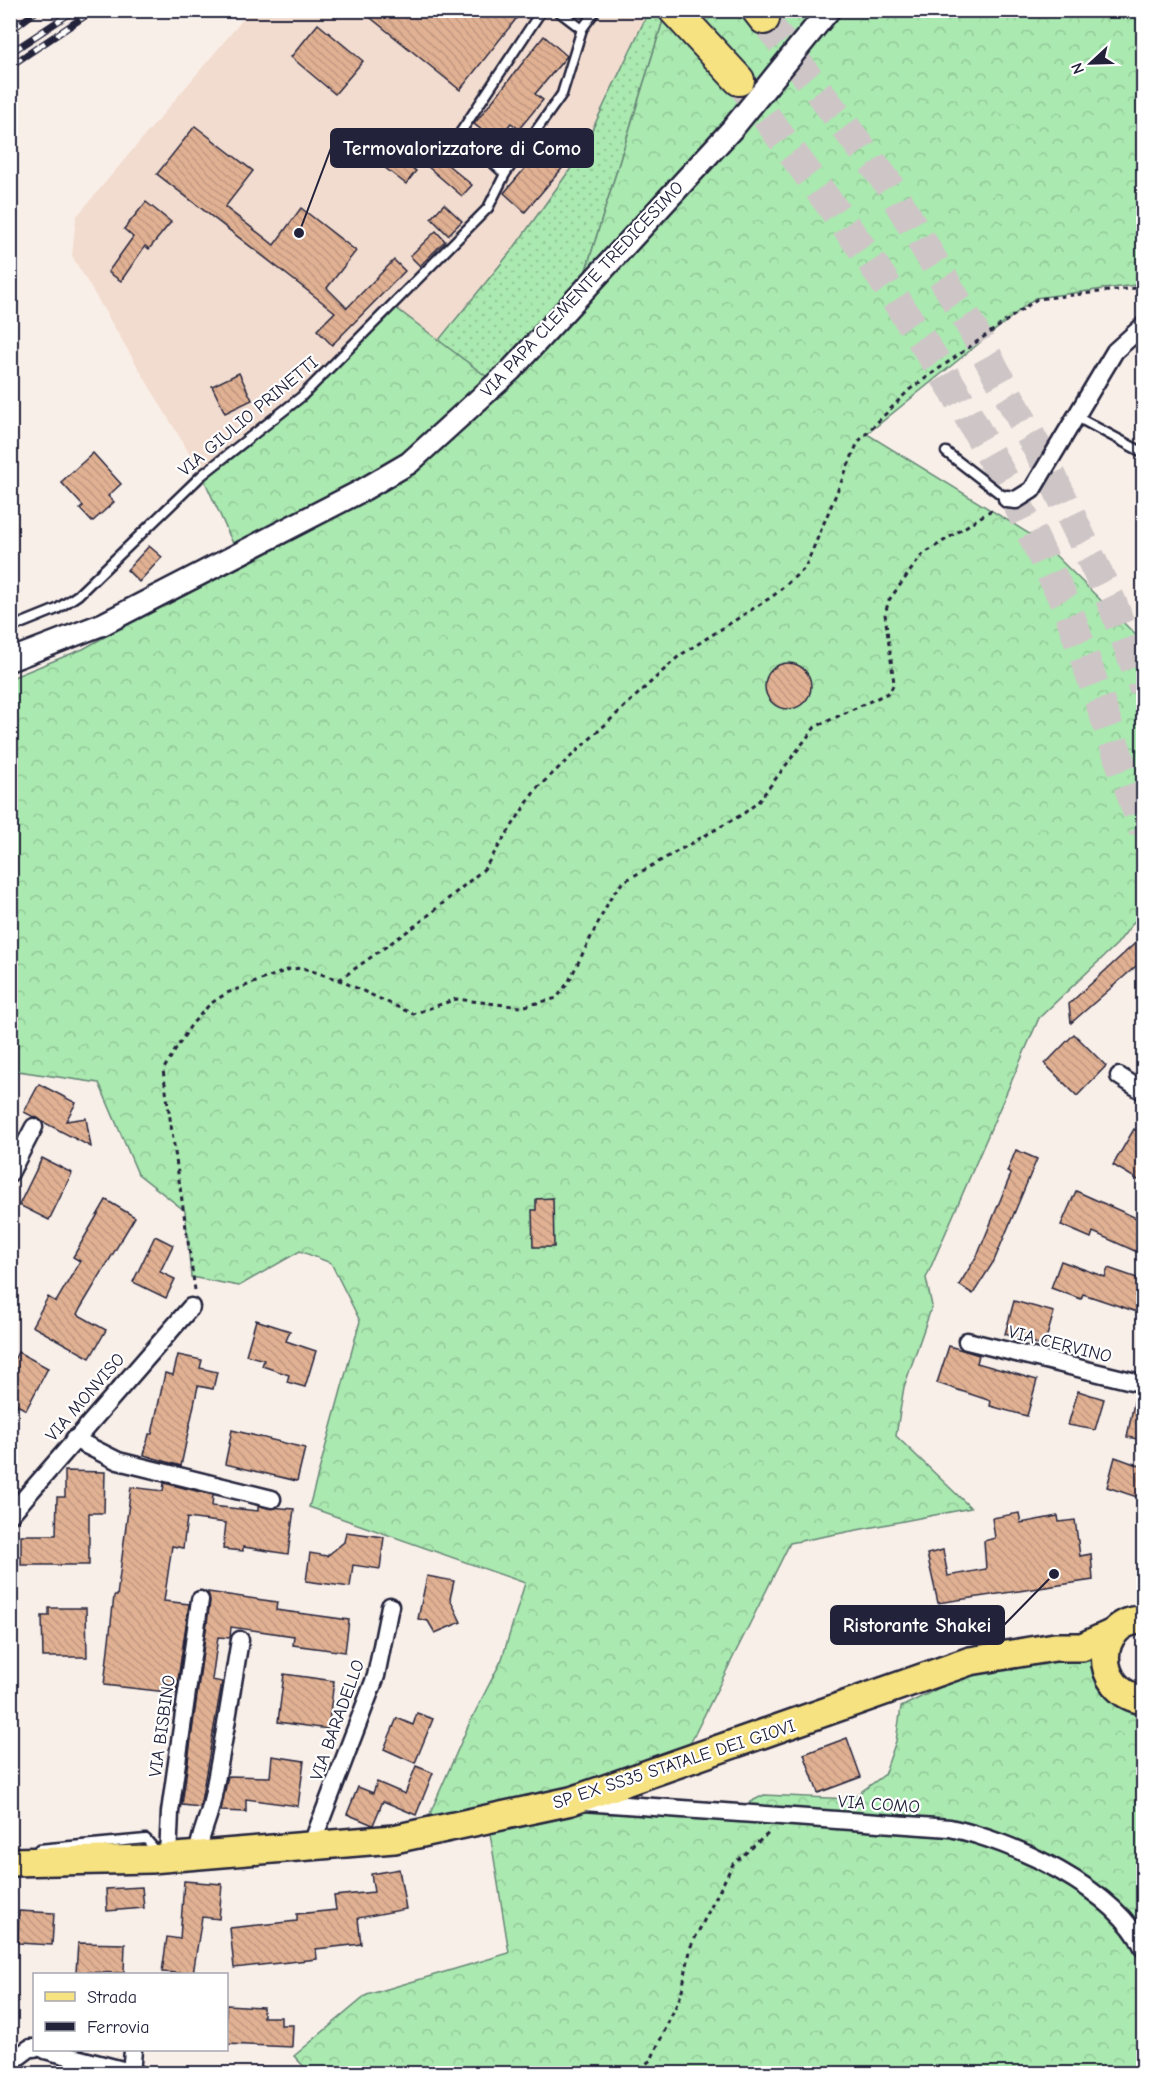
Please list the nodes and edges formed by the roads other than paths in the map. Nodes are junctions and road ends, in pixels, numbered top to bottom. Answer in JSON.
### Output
{"nodes":[{"id":1,"x":542,"y":10,"type":"edge"},
{"id":2,"x":557,"y":10,"type":"edge"},
{"id":3,"x":596,"y":10,"type":"edge"},
{"id":4,"x":829,"y":10,"type":"edge"},
{"id":5,"x":678,"y":15,"type":"edge"},
{"id":6,"x":582,"y":29,"type":"junction"},
{"id":7,"x":739,"y":80,"type":"tunnel mouth"},
{"id":8,"x":505,"y":174,"type":"junction"},
{"id":9,"x":1143,"y":325,"type":"edge"},
{"id":10,"x":1075,"y":416,"type":"junction"},
{"id":11,"x":946,"y":452,"type":"dead end"},
{"id":12,"x":1143,"y":453,"type":"edge"},
{"id":13,"x":1007,"y":499,"type":"joint"},
{"id":14,"x":10,"y":628,"type":"edge"},
{"id":15,"x":10,"y":660,"type":"edge"},
{"id":16,"x":1119,"y":1076,"type":"dead end"},
{"id":17,"x":1143,"y":1092,"type":"edge"},
{"id":18,"x":34,"y":1127,"type":"dead end"},
{"id":19,"x":10,"y":1173,"type":"edge"},
{"id":20,"x":191,"y":1307,"type":"road end"},
{"id":21,"x":967,"y":1341,"type":"dead end"},
{"id":22,"x":1143,"y":1384,"type":"edge"},
{"id":23,"x":74,"y":1439,"type":"junction"},
{"id":24,"x":272,"y":1499,"type":"dead end"},
{"id":25,"x":10,"y":1515,"type":"edge"},
{"id":26,"x":200,"y":1600,"type":"dead end"},
{"id":27,"x":390,"y":1606,"type":"dead end"},
{"id":28,"x":1142,"y":1618,"type":"edge"},
{"id":29,"x":1115,"y":1632,"type":"junction"},
{"id":30,"x":240,"y":1640,"type":"dead end"},
{"id":31,"x":1082,"y":1647,"type":"junction"},
{"id":32,"x":1106,"y":1671,"type":"junction"},
{"id":33,"x":1143,"y":1700,"type":"edge"},
{"id":34,"x":571,"y":1801,"type":"junction"},
{"id":35,"x":311,"y":1846,"type":"junction"},
{"id":36,"x":198,"y":1855,"type":"junction"},
{"id":37,"x":160,"y":1858,"type":"junction"},
{"id":38,"x":16,"y":1867,"type":"edge"},
{"id":39,"x":1143,"y":1949,"type":"edge"},
{"id":40,"x":33,"y":2049,"type":"edge"},
{"id":41,"x":52,"y":2051,"type":"edge"},
{"id":42,"x":133,"y":2051,"type":"edge"},
{"id":43,"x":10,"y":2063,"type":"edge"},
{"id":44,"x":133,"y":2073,"type":"edge"}],
"edges":[{"from":1,"to":8,"type":"lane"},
{"from":2,"to":6,"type":"lane"},
{"from":3,"to":6,"type":"lane","name":"VIA GIULIO PRINETTI"},
{"from":4,"to":15,"type":"street","name":"VIA PAPA CLEMENTE TREDICESIMO"},
{"from":5,"to":7,"type":"highway"},
{"from":6,"to":8,"type":"lane","name":"VIA GIULIO PRINETTI"},
{"from":8,"to":14,"type":"lane","name":"VIA GIULIO PRINETTI"},
{"from":9,"to":10,"type":"street"},
{"from":10,"to":12,"type":"lane"},
{"from":10,"to":13,"type":"street"},
{"from":11,"to":13,"type":"lane"},
{"from":16,"to":17,"type":"street"},
{"from":18,"to":19,"type":"street"},
{"from":20,"to":23,"type":"street","name":"VIA MONVISO"},
{"from":21,"to":22,"type":"street","name":"VIA CERVINO"},
{"from":23,"to":24,"type":"street"},
{"from":23,"to":25,"type":"street","name":"VIA MONVISO"},
{"from":26,"to":37,"type":"street","name":"VIA BISBINO"},
{"from":27,"to":35,"type":"street","name":"VIA BARADELLO"},
{"from":28,"to":29,"type":"main road","name":"SP EX SS35 STATALE DEI GIOVI"},
{"from":29,"to":31,"type":"main road","name":"SP EX SS35 STATALE DEI GIOVI"},
{"from":29,"to":32,"type":"main road"},
{"from":30,"to":36,"type":"street"},
{"from":31,"to":32,"type":"main road"},
{"from":31,"to":34,"type":"main road","name":"SP EX SS35 STATALE DEI GIOVI"},
{"from":32,"to":33,"type":"main road"},
{"from":34,"to":35,"type":"main road","name":"SP EX SS35 STATALE DEI GIOVI"},
{"from":34,"to":39,"type":"street","name":"VIA COMO"},
{"from":35,"to":36,"type":"main road","name":"SP EX SS35 STATALE DEI GIOVI"},
{"from":36,"to":37,"type":"main road","name":"SP EX SS35 STATALE DEI GIOVI"},
{"from":37,"to":38,"type":"main road","name":"SP EX SS35 STATALE DEI GIOVI"},
{"from":40,"to":43,"type":"street"},
{"from":41,"to":44,"type":"street"},
{"from":42,"to":44,"type":"street"}]}
